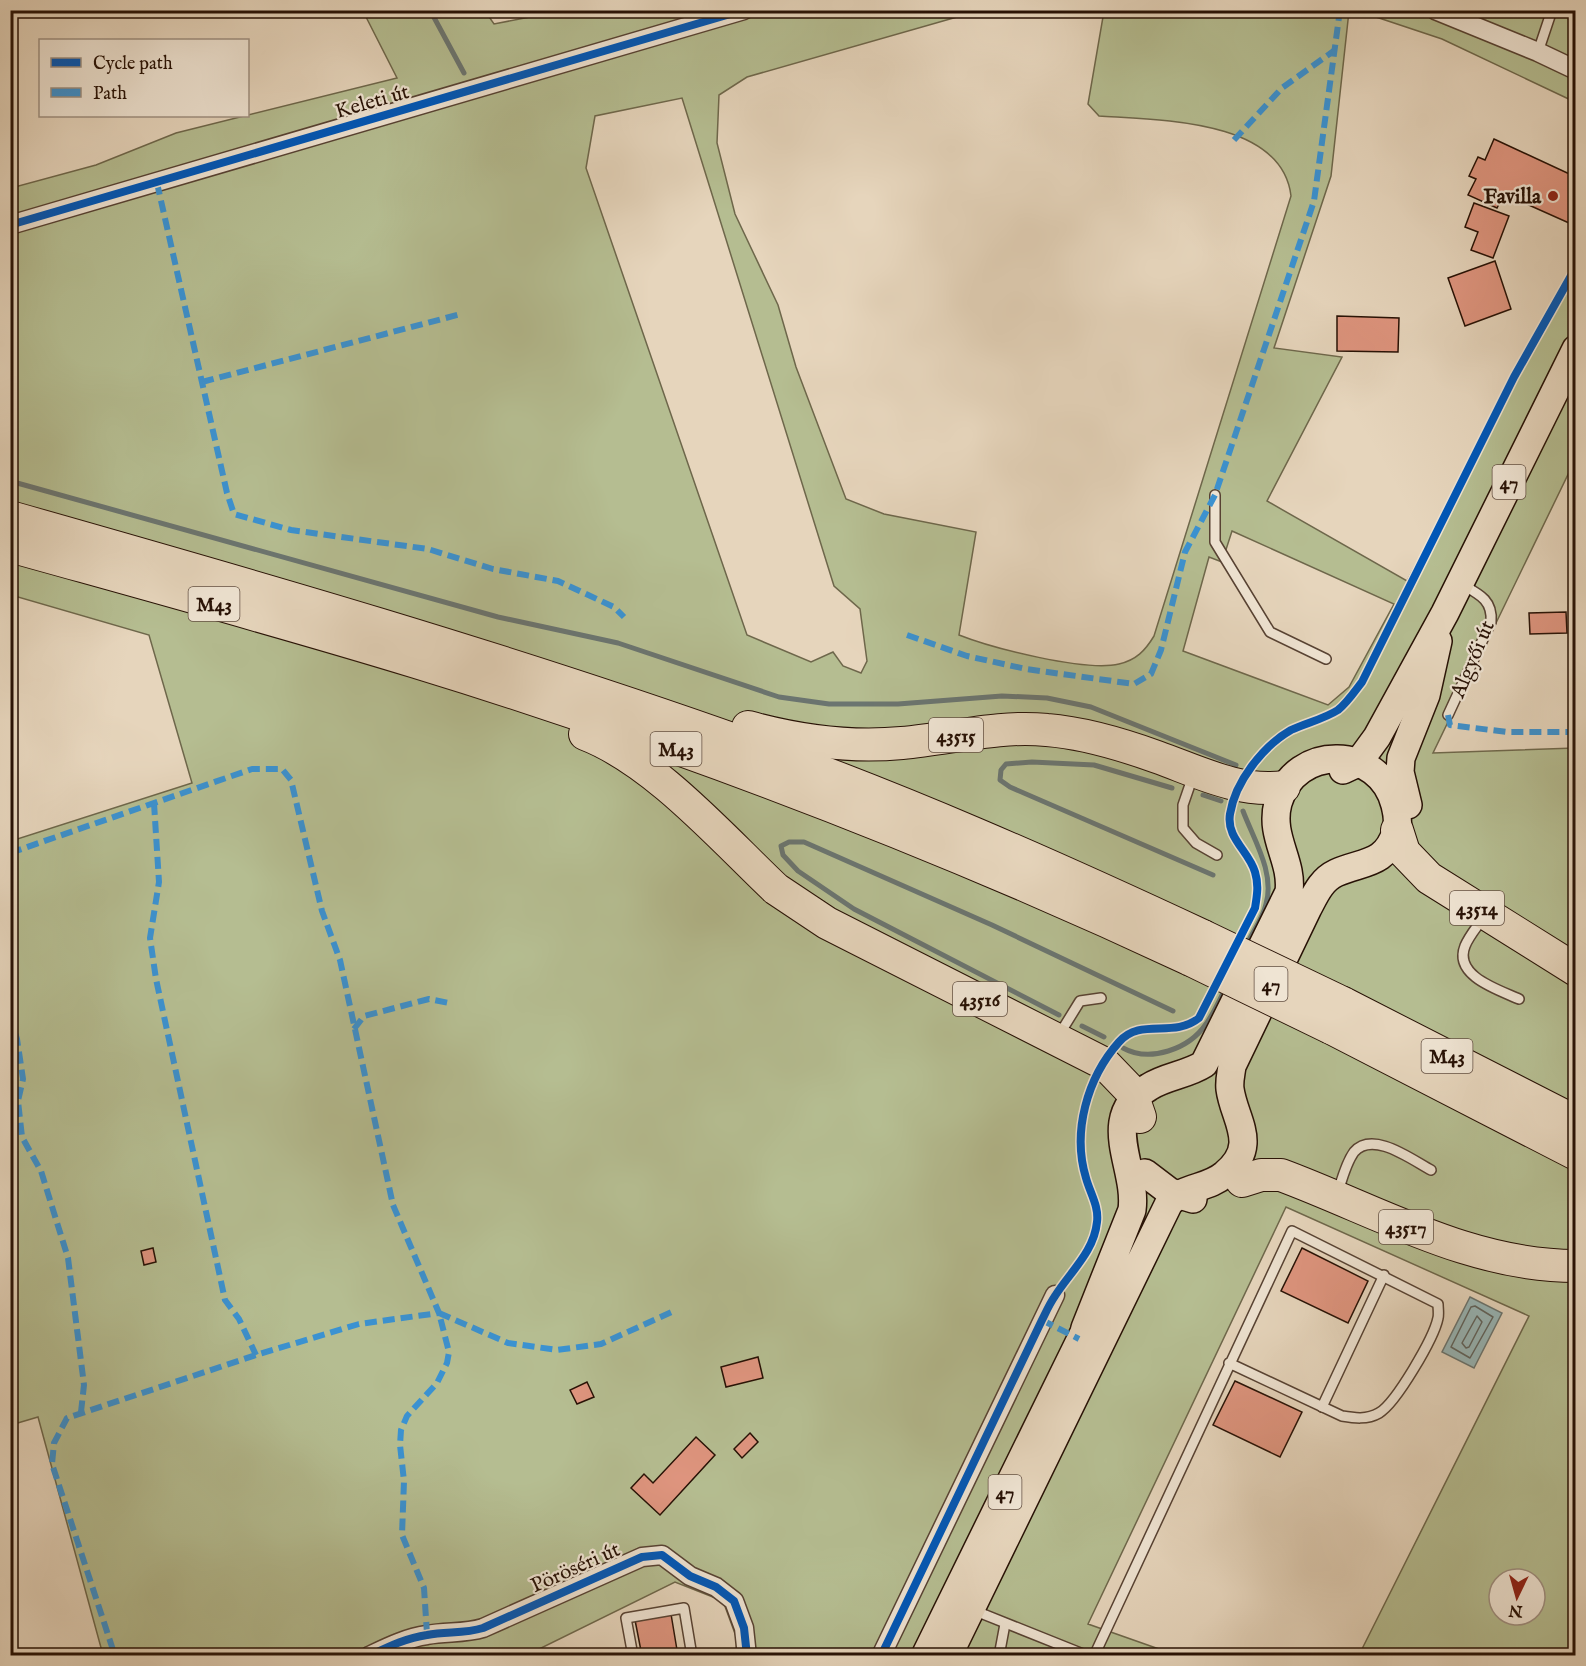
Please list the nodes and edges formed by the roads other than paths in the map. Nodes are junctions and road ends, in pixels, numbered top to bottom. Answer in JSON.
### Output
{"nodes":[{"id":1,"x":744,"y":10,"type":"edge"},
{"id":2,"x":1435,"y":10,"type":"edge"},
{"id":3,"x":1552,"y":10,"type":"edge"},
{"id":4,"x":1538,"y":52,"type":"junction"},
{"id":5,"x":1575,"y":70,"type":"edge"},
{"id":6,"x":10,"y":225,"type":"edge"},
{"id":7,"x":1575,"y":349,"type":"edge"},
{"id":8,"x":1215,"y":495,"type":"dead end"},
{"id":9,"x":10,"y":517,"type":"edge"},
{"id":10,"x":10,"y":546,"type":"edge"},
{"id":11,"x":1459,"y":583,"type":"junction"},
{"id":12,"x":1445,"y":613,"type":"junction"},
{"id":13,"x":1326,"y":658,"type":"dead end"},
{"id":14,"x":417,"y":663,"type":"junction"},
{"id":15,"x":624,"y":702,"type":"junction"},
{"id":16,"x":1448,"y":714,"type":"dead end"},
{"id":17,"x":1351,"y":761,"type":"junction"},
{"id":18,"x":1195,"y":771,"type":"junction"},
{"id":19,"x":1386,"y":781,"type":"junction"},
{"id":20,"x":1284,"y":787,"type":"junction"},
{"id":21,"x":1400,"y":841,"type":"junction"},
{"id":22,"x":1217,"y":855,"type":"dead end"},
{"id":23,"x":1486,"y":914,"type":"junction"},
{"id":24,"x":1197,"y":948,"type":"junction"},
{"id":25,"x":1575,"y":970,"type":"edge"},
{"id":26,"x":1101,"y":998,"type":"dead end"},
{"id":27,"x":1519,"y":999,"type":"dead end"},
{"id":28,"x":1337,"y":1016,"type":"junction"},
{"id":29,"x":1058,"y":1038,"type":"junction"},
{"id":30,"x":1137,"y":1107,"type":"junction"},
{"id":31,"x":1575,"y":1122,"type":"edge"},
{"id":32,"x":1575,"y":1154,"type":"edge"},
{"id":33,"x":1431,"y":1170,"type":"dead end"},
{"id":34,"x":1139,"y":1179,"type":"junction"},
{"id":35,"x":1242,"y":1181,"type":"junction"},
{"id":36,"x":1183,"y":1197,"type":"junction"},
{"id":37,"x":1336,"y":1197,"type":"junction"},
{"id":38,"x":1575,"y":1266,"type":"edge"},
{"id":39,"x":1384,"y":1275,"type":"junction"},
{"id":40,"x":1055,"y":1295,"type":"dead end"},
{"id":41,"x":1094,"y":1332,"type":"junction"},
{"id":42,"x":1229,"y":1363,"type":"junction"},
{"id":43,"x":1322,"y":1407,"type":"junction"},
{"id":44,"x":970,"y":1609,"type":"junction"},
{"id":45,"x":1005,"y":1624,"type":"junction"},
{"id":46,"x":369,"y":1656,"type":"edge"},
{"id":47,"x":633,"y":1656,"type":"edge"},
{"id":48,"x":693,"y":1656,"type":"edge"},
{"id":49,"x":747,"y":1656,"type":"edge"},
{"id":50,"x":881,"y":1656,"type":"edge"},
{"id":51,"x":925,"y":1656,"type":"edge"},
{"id":52,"x":948,"y":1656,"type":"edge"},
{"id":53,"x":999,"y":1656,"type":"edge"},
{"id":54,"x":1088,"y":1656,"type":"edge"},
{"id":55,"x":1094,"y":1656,"type":"edge"}],
"edges":[{"from":1,"to":6,"type":"street","name":"Keleti út"},
{"from":2,"to":4,"type":"street"},
{"from":3,"to":4,"type":"lane"},
{"from":4,"to":5,"type":"street"},
{"from":7,"to":11,"type":"main road","name":"Algyői út","number":"47"},
{"from":8,"to":13,"type":"lane"},
{"from":9,"to":15,"type":"highway","number":"M43"},
{"from":10,"to":14,"type":"highway","number":"M43"},
{"from":11,"to":12,"type":"main road","name":"Algyői út","number":"47"},
{"from":11,"to":16,"type":"lane","name":"Algyői út"},
{"from":12,"to":17,"type":"main road","number":"47"},
{"from":12,"to":19,"type":"main road","number":"47"},
{"from":12,"to":21,"type":"main road","number":"47"},
{"from":14,"to":24,"type":"highway","number":"M43"},
{"from":14,"to":29,"type":"highway","number":"43516"},
{"from":15,"to":18,"type":"highway","number":"43515"},
{"from":15,"to":24,"type":"highway","number":"M43"},
{"from":17,"to":19,"type":"main road"},
{"from":17,"to":20,"type":"main road"},
{"from":17,"to":30,"type":"main road","number":"47"},
{"from":18,"to":20,"type":"highway","number":"43515"},
{"from":18,"to":22,"type":"lane"},
{"from":19,"to":21,"type":"main road","number":"47"},
{"from":20,"to":30,"type":"main road","number":"47"},
{"from":21,"to":23,"type":"highway","number":"43514"},
{"from":21,"to":35,"type":"main road","number":"47"},
{"from":21,"to":36,"type":"main road","number":"47"},
{"from":23,"to":25,"type":"highway","number":"43514"},
{"from":23,"to":27,"type":"lane"},
{"from":24,"to":28,"type":"highway","number":"M43","bridge":true},
{"from":26,"to":29,"type":"lane"},
{"from":28,"to":31,"type":"highway","number":"M43"},
{"from":28,"to":32,"type":"highway","number":"M43"},
{"from":29,"to":30,"type":"highway","number":"43516"},
{"from":30,"to":34,"type":"main road","number":"47"},
{"from":33,"to":37,"type":"lane"},
{"from":34,"to":36,"type":"main road"},
{"from":34,"to":41,"type":"main road","number":"47"},
{"from":35,"to":36,"type":"main road"},
{"from":35,"to":37,"type":"highway","number":"43517"},
{"from":36,"to":41,"type":"main road","number":"47"},
{"from":37,"to":38,"type":"highway","number":"43517"},
{"from":39,"to":42,"type":"lane"},
{"from":39,"to":43,"type":"lane"},
{"from":39,"to":43,"type":"lane"},
{"from":40,"to":50,"type":"street"},
{"from":41,"to":44,"type":"main road","number":"47"},
{"from":41,"to":51,"type":"main road","number":"47"},
{"from":42,"to":43,"type":"lane"},
{"from":42,"to":55,"type":"lane"},
{"from":44,"to":45,"type":"lane"},
{"from":44,"to":52,"type":"main road","number":"47"},
{"from":45,"to":53,"type":"lane"},
{"from":45,"to":54,"type":"lane"},
{"from":46,"to":49,"type":"street","name":"Pöröséri út"},
{"from":47,"to":48,"type":"lane"}]}
